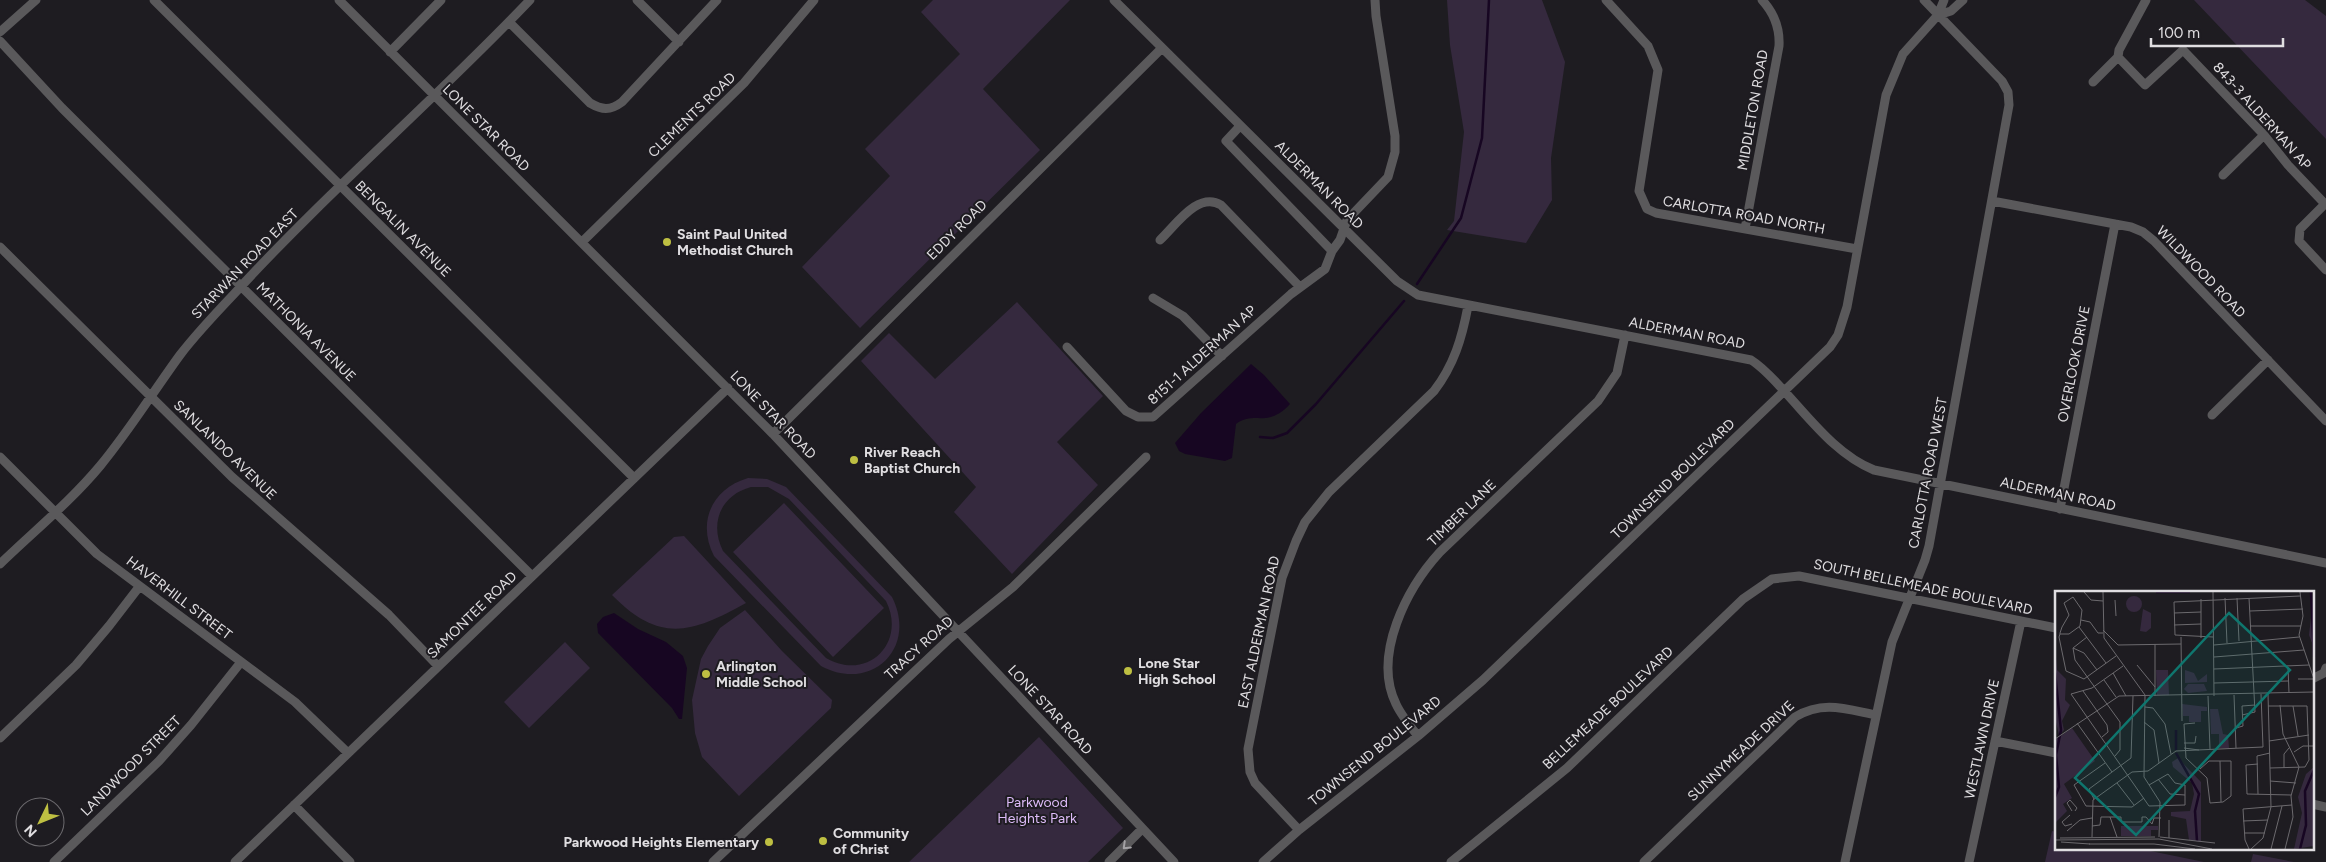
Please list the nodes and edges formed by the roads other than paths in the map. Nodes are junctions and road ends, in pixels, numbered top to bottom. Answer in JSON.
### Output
{"nodes":[{"id":1,"x":36,"y":0,"type":"edge"},
{"id":2,"x":154,"y":0,"type":"edge"},
{"id":3,"x":338,"y":0,"type":"edge"},
{"id":4,"x":441,"y":0,"type":"edge"},
{"id":5,"x":530,"y":0,"type":"edge"},
{"id":6,"x":637,"y":0,"type":"edge"},
{"id":7,"x":717,"y":0,"type":"edge"},
{"id":8,"x":814,"y":0,"type":"edge"},
{"id":9,"x":1114,"y":0,"type":"edge"},
{"id":10,"x":1376,"y":0,"type":"edge"},
{"id":11,"x":1606,"y":0,"type":"edge"},
{"id":12,"x":1762,"y":0,"type":"edge"},
{"id":13,"x":1924,"y":0,"type":"edge"},
{"id":14,"x":1944,"y":0,"type":"edge"},
{"id":15,"x":1963,"y":0,"type":"edge"},
{"id":16,"x":2146,"y":0,"type":"edge"},
{"id":17,"x":1938,"y":15,"type":"junction"},
{"id":18,"x":509,"y":22,"type":"junction"},
{"id":19,"x":0,"y":32,"type":"edge"},
{"id":20,"x":0,"y":41,"type":"edge"},
{"id":21,"x":679,"y":42,"type":"junction"},
{"id":22,"x":1162,"y":48,"type":"junction"},
{"id":23,"x":390,"y":52,"type":"junction"},
{"id":24,"x":2118,"y":57,"type":"junction"},
{"id":25,"x":2093,"y":82,"type":"dead end"},
{"id":26,"x":435,"y":97,"type":"junction"},
{"id":27,"x":1240,"y":126,"type":"junction"},
{"id":28,"x":2264,"y":135,"type":"junction"},
{"id":29,"x":2223,"y":175,"type":"dead end"},
{"id":30,"x":341,"y":186,"type":"junction"},
{"id":31,"x":1992,"y":200,"type":"junction"},
{"id":32,"x":2325,"y":204,"type":"edge"},
{"id":33,"x":2115,"y":224,"type":"junction"},
{"id":34,"x":1344,"y":229,"type":"junction"},
{"id":35,"x":1745,"y":229,"type":"junction"},
{"id":36,"x":1160,"y":240,"type":"dead end"},
{"id":37,"x":582,"y":242,"type":"junction"},
{"id":38,"x":0,"y":247,"type":"edge"},
{"id":39,"x":1334,"y":248,"type":"junction"},
{"id":40,"x":1857,"y":249,"type":"junction"},
{"id":41,"x":2326,"y":270,"type":"edge"},
{"id":42,"x":241,"y":286,"type":"junction"},
{"id":43,"x":1300,"y":287,"type":"junction"},
{"id":44,"x":1153,"y":298,"type":"dead end"},
{"id":45,"x":1468,"y":306,"type":"junction"},
{"id":46,"x":1625,"y":335,"type":"junction"},
{"id":47,"x":1067,"y":347,"type":"dead end"},
{"id":48,"x":1222,"y":356,"type":"junction"},
{"id":49,"x":2268,"y":360,"type":"junction"},
{"id":50,"x":728,"y":388,"type":"junction"},
{"id":51,"x":1785,"y":392,"type":"junction"},
{"id":52,"x":150,"y":397,"type":"junction"},
{"id":53,"x":2212,"y":415,"type":"dead end"},
{"id":54,"x":2326,"y":421,"type":"edge"},
{"id":55,"x":773,"y":434,"type":"junction"},
{"id":56,"x":0,"y":457,"type":"edge"},
{"id":57,"x":1146,"y":457,"type":"dead end"},
{"id":58,"x":634,"y":478,"type":"junction"},
{"id":59,"x":1940,"y":484,"type":"junction"},
{"id":60,"x":2060,"y":509,"type":"junction"},
{"id":61,"x":54,"y":512,"type":"junction"},
{"id":62,"x":2326,"y":563,"type":"edge"},
{"id":63,"x":0,"y":564,"type":"edge"},
{"id":64,"x":532,"y":576,"type":"junction"},
{"id":65,"x":1784,"y":576,"type":"joint"},
{"id":66,"x":139,"y":587,"type":"junction"},
{"id":67,"x":1909,"y":598,"type":"junction"},
{"id":68,"x":2021,"y":621,"type":"junction"},
{"id":69,"x":2055,"y":628,"type":"edge"},
{"id":70,"x":958,"y":631,"type":"junction"},
{"id":71,"x":241,"y":662,"type":"junction"},
{"id":72,"x":438,"y":666,"type":"junction"},
{"id":73,"x":2326,"y":668,"type":"edge"},
{"id":74,"x":2314,"y":678,"type":"edge"},
{"id":75,"x":1876,"y":715,"type":"junction"},
{"id":76,"x":1418,"y":736,"type":"junction"},
{"id":77,"x":0,"y":738,"type":"edge"},
{"id":78,"x":1995,"y":741,"type":"junction"},
{"id":79,"x":348,"y":753,"type":"junction"},
{"id":80,"x":2055,"y":753,"type":"edge"},
{"id":81,"x":294,"y":805,"type":"junction"},
{"id":82,"x":1142,"y":829,"type":"junction"},
{"id":83,"x":1299,"y":830,"type":"junction"},
{"id":84,"x":54,"y":862,"type":"edge"},
{"id":85,"x":235,"y":862,"type":"edge"},
{"id":86,"x":350,"y":862,"type":"edge"},
{"id":87,"x":713,"y":862,"type":"edge"},
{"id":88,"x":1109,"y":862,"type":"edge"},
{"id":89,"x":1174,"y":862,"type":"edge"},
{"id":90,"x":1263,"y":862,"type":"edge"},
{"id":91,"x":1451,"y":862,"type":"edge"},
{"id":92,"x":1644,"y":862,"type":"edge"},
{"id":93,"x":1845,"y":862,"type":"edge"},
{"id":94,"x":1969,"y":862,"type":"edge"}],
"edges":[{"from":1,"to":19,"type":"street"},
{"from":2,"to":30,"type":"street","name":"BENGALIN AVENUE"},
{"from":3,"to":23,"type":"street","name":"LONE STAR ROAD"},
{"from":4,"to":23,"type":"street"},
{"from":5,"to":18,"type":"street","name":"STARWAN ROAD EAST"},
{"from":6,"to":21,"type":"street"},
{"from":7,"to":21,"type":"street"},
{"from":8,"to":37,"type":"street","name":"CLEMENTS ROAD"},
{"from":9,"to":22,"type":"street","name":"ALDERMAN ROAD"},
{"from":10,"to":34,"type":"street","name":"8151-1 ALDERMAN AP"},
{"from":11,"to":35,"type":"street","name":"CARLOTTA ROAD NORTH"},
{"from":12,"to":35,"type":"street","name":"MIDDLETON ROAD"},
{"from":13,"to":17,"type":"street","name":"CARLOTTA ROAD WEST"},
{"from":14,"to":17,"type":"street","name":"TOWNSEND BOULEVARD"},
{"from":15,"to":17,"type":"street","name":"TOWNSEND BOULEVARD"},
{"from":16,"to":24,"type":"street"},
{"from":17,"to":31,"type":"street","name":"CARLOTTA ROAD WEST"},
{"from":17,"to":40,"type":"street","name":"TOWNSEND BOULEVARD"},
{"from":18,"to":21,"type":"street"},
{"from":18,"to":26,"type":"street","name":"STARWAN ROAD EAST"},
{"from":20,"to":42,"type":"street","name":"MATHONIA AVENUE"},
{"from":22,"to":27,"type":"street","name":"ALDERMAN ROAD"},
{"from":22,"to":55,"type":"street","name":"EDDY ROAD"},
{"from":23,"to":26,"type":"street","name":"LONE STAR ROAD"},
{"from":24,"to":25,"type":"street"},
{"from":24,"to":28,"type":"street","name":"843-3 ALDERMAN AP"},
{"from":26,"to":30,"type":"street","name":"STARWAN ROAD EAST"},
{"from":26,"to":37,"type":"street","name":"LONE STAR ROAD"},
{"from":27,"to":34,"type":"street","name":"ALDERMAN ROAD"},
{"from":27,"to":39,"type":"street"},
{"from":28,"to":29,"type":"street"},
{"from":28,"to":32,"type":"street","name":"843-3 ALDERMAN AP"},
{"from":30,"to":42,"type":"street","name":"STARWAN ROAD EAST"},
{"from":30,"to":58,"type":"street","name":"BENGALIN AVENUE"},
{"from":31,"to":33,"type":"street","name":"WILDWOOD ROAD"},
{"from":31,"to":59,"type":"street","name":"CARLOTTA ROAD WEST"},
{"from":32,"to":41,"type":"street"},
{"from":33,"to":49,"type":"street","name":"WILDWOOD ROAD"},
{"from":33,"to":60,"type":"street","name":"OVERLOOK DRIVE"},
{"from":34,"to":39,"type":"street","name":"8151-1 ALDERMAN AP"},
{"from":34,"to":45,"type":"street","name":"ALDERMAN ROAD"},
{"from":35,"to":40,"type":"street","name":"CARLOTTA ROAD NORTH"},
{"from":36,"to":43,"type":"street"},
{"from":37,"to":50,"type":"street","name":"LONE STAR ROAD"},
{"from":38,"to":52,"type":"street","name":"SANLANDO AVENUE"},
{"from":39,"to":43,"type":"street","name":"8151-1 ALDERMAN AP"},
{"from":40,"to":51,"type":"street","name":"TOWNSEND BOULEVARD"},
{"from":42,"to":52,"type":"street","name":"STARWAN ROAD EAST"},
{"from":42,"to":64,"type":"street","name":"MATHONIA AVENUE"},
{"from":43,"to":48,"type":"street","name":"8151-1 ALDERMAN AP"},
{"from":44,"to":48,"type":"street"},
{"from":45,"to":46,"type":"street","name":"ALDERMAN ROAD"},
{"from":45,"to":83,"type":"street","name":"EAST ALDERMAN ROAD"},
{"from":46,"to":51,"type":"street","name":"ALDERMAN ROAD"},
{"from":46,"to":76,"type":"street","name":"TIMBER LANE"},
{"from":47,"to":48,"type":"street","name":"8151-1 ALDERMAN AP"},
{"from":49,"to":53,"type":"street"},
{"from":49,"to":54,"type":"street","name":"WILDWOOD ROAD"},
{"from":50,"to":55,"type":"street","name":"LONE STAR ROAD"},
{"from":50,"to":58,"type":"street","name":"SAMONTEE ROAD"},
{"from":51,"to":59,"type":"street","name":"ALDERMAN ROAD"},
{"from":51,"to":76,"type":"street","name":"TOWNSEND BOULEVARD"},
{"from":52,"to":61,"type":"street","name":"STARWAN ROAD EAST"},
{"from":52,"to":72,"type":"street","name":"SANLANDO AVENUE"},
{"from":55,"to":70,"type":"street","name":"LONE STAR ROAD"},
{"from":56,"to":61,"type":"street","name":"HAVERHILL STREET"},
{"from":57,"to":70,"type":"street","name":"TRACY ROAD"},
{"from":58,"to":64,"type":"street","name":"SAMONTEE ROAD"},
{"from":59,"to":60,"type":"street","name":"ALDERMAN ROAD"},
{"from":59,"to":67,"type":"street","name":"CARLOTTA ROAD WEST"},
{"from":60,"to":62,"type":"street","name":"ALDERMAN ROAD"},
{"from":61,"to":63,"type":"street","name":"STARWAN ROAD EAST"},
{"from":61,"to":66,"type":"street","name":"HAVERHILL STREET"},
{"from":64,"to":72,"type":"street","name":"SAMONTEE ROAD"},
{"from":65,"to":67,"type":"street","name":"SOUTH BELLEMEADE BOULEVARD"},
{"from":65,"to":91,"type":"street","name":"BELLEMEADE BOULEVARD"},
{"from":66,"to":71,"type":"street","name":"HAVERHILL STREET"},
{"from":66,"to":77,"type":"street"},
{"from":67,"to":68,"type":"street","name":"SOUTH BELLEMEADE BOULEVARD"},
{"from":67,"to":75,"type":"street","name":"CARLOTTA ROAD WEST"},
{"from":68,"to":69,"type":"street","name":"SOUTH BELLEMEADE BOULEVARD"},
{"from":68,"to":78,"type":"street","name":"WESTLAWN DRIVE"},
{"from":70,"to":82,"type":"street","name":"LONE STAR ROAD"},
{"from":70,"to":87,"type":"street","name":"TRACY ROAD"},
{"from":71,"to":79,"type":"street","name":"HAVERHILL STREET"},
{"from":71,"to":84,"type":"street","name":"LANDWOOD STREET"},
{"from":72,"to":79,"type":"street","name":"SAMONTEE ROAD"},
{"from":73,"to":74,"type":"street"},
{"from":75,"to":92,"type":"street","name":"SUNNYMEADE DRIVE"},
{"from":75,"to":93,"type":"street","name":"CARLOTTA ROAD WEST"},
{"from":76,"to":83,"type":"street","name":"TOWNSEND BOULEVARD"},
{"from":78,"to":80,"type":"street"},
{"from":78,"to":94,"type":"street","name":"WESTLAWN DRIVE"},
{"from":79,"to":81,"type":"street","name":"SAMONTEE ROAD"},
{"from":81,"to":85,"type":"street","name":"SAMONTEE ROAD"},
{"from":81,"to":86,"type":"street"},
{"from":82,"to":88,"type":"street","one_way":true},
{"from":82,"to":89,"type":"street","name":"LONE STAR ROAD"},
{"from":83,"to":90,"type":"street","name":"TOWNSEND BOULEVARD"}]}
